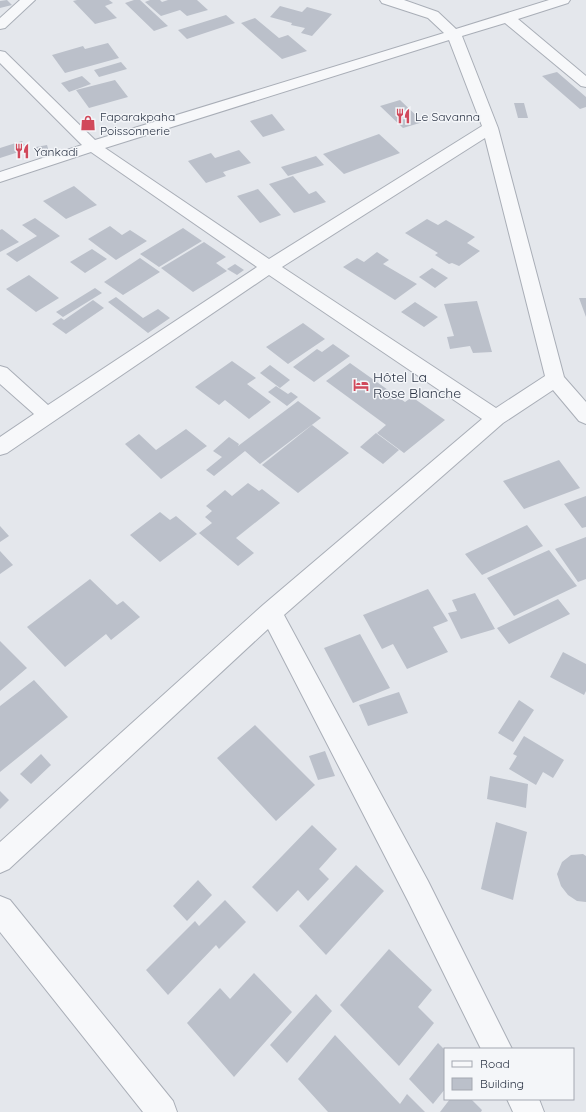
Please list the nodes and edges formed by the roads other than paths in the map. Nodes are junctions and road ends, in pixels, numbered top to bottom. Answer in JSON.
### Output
{"nodes":[{"id":1,"x":28,"y":0,"type":"edge"},
{"id":2,"x":387,"y":0,"type":"edge"},
{"id":3,"x":563,"y":0,"type":"edge"},
{"id":4,"x":508,"y":18,"type":"junction"},
{"id":5,"x":0,"y":25,"type":"edge"},
{"id":6,"x":454,"y":35,"type":"junction"},
{"id":7,"x":0,"y":55,"type":"edge"},
{"id":8,"x":586,"y":82,"type":"edge"},
{"id":9,"x":490,"y":128,"type":"junction"},
{"id":10,"x":92,"y":146,"type":"junction"},
{"id":11,"x":0,"y":178,"type":"edge"},
{"id":12,"x":269,"y":268,"type":"junction"},
{"id":13,"x":0,"y":373,"type":"edge"},
{"id":14,"x":555,"y":379,"type":"junction"},
{"id":15,"x":47,"y":415,"type":"junction"},
{"id":16,"x":586,"y":416,"type":"edge"},
{"id":17,"x":496,"y":418,"type":"junction"},
{"id":18,"x":0,"y":447,"type":"edge"},
{"id":19,"x":271,"y":612,"type":"junction"},
{"id":20,"x":0,"y":860,"type":"edge"},
{"id":21,"x":0,"y":910,"type":"edge"},
{"id":22,"x":496,"y":1048,"type":"edge"},
{"id":23,"x":523,"y":1100,"type":"edge"},
{"id":24,"x":162,"y":1112,"type":"edge"},
{"id":25,"x":529,"y":1112,"type":"edge"}],
"edges":[{"from":1,"to":5,"type":"street"},
{"from":2,"to":6,"type":"street"},
{"from":3,"to":4,"type":"street"},
{"from":4,"to":6,"type":"street"},
{"from":4,"to":8,"type":"street"},
{"from":6,"to":9,"type":"street"},
{"from":6,"to":10,"type":"street"},
{"from":7,"to":10,"type":"street"},
{"from":9,"to":12,"type":"street"},
{"from":9,"to":14,"type":"street"},
{"from":10,"to":11,"type":"street"},
{"from":10,"to":12,"type":"street"},
{"from":12,"to":15,"type":"street"},
{"from":12,"to":17,"type":"street"},
{"from":13,"to":15,"type":"street"},
{"from":14,"to":16,"type":"street"},
{"from":14,"to":17,"type":"street"},
{"from":15,"to":18,"type":"street"},
{"from":17,"to":19,"type":"street"},
{"from":19,"to":20,"type":"street"},
{"from":19,"to":22,"type":"street"},
{"from":21,"to":24,"type":"street"},
{"from":23,"to":25,"type":"street"}]}
